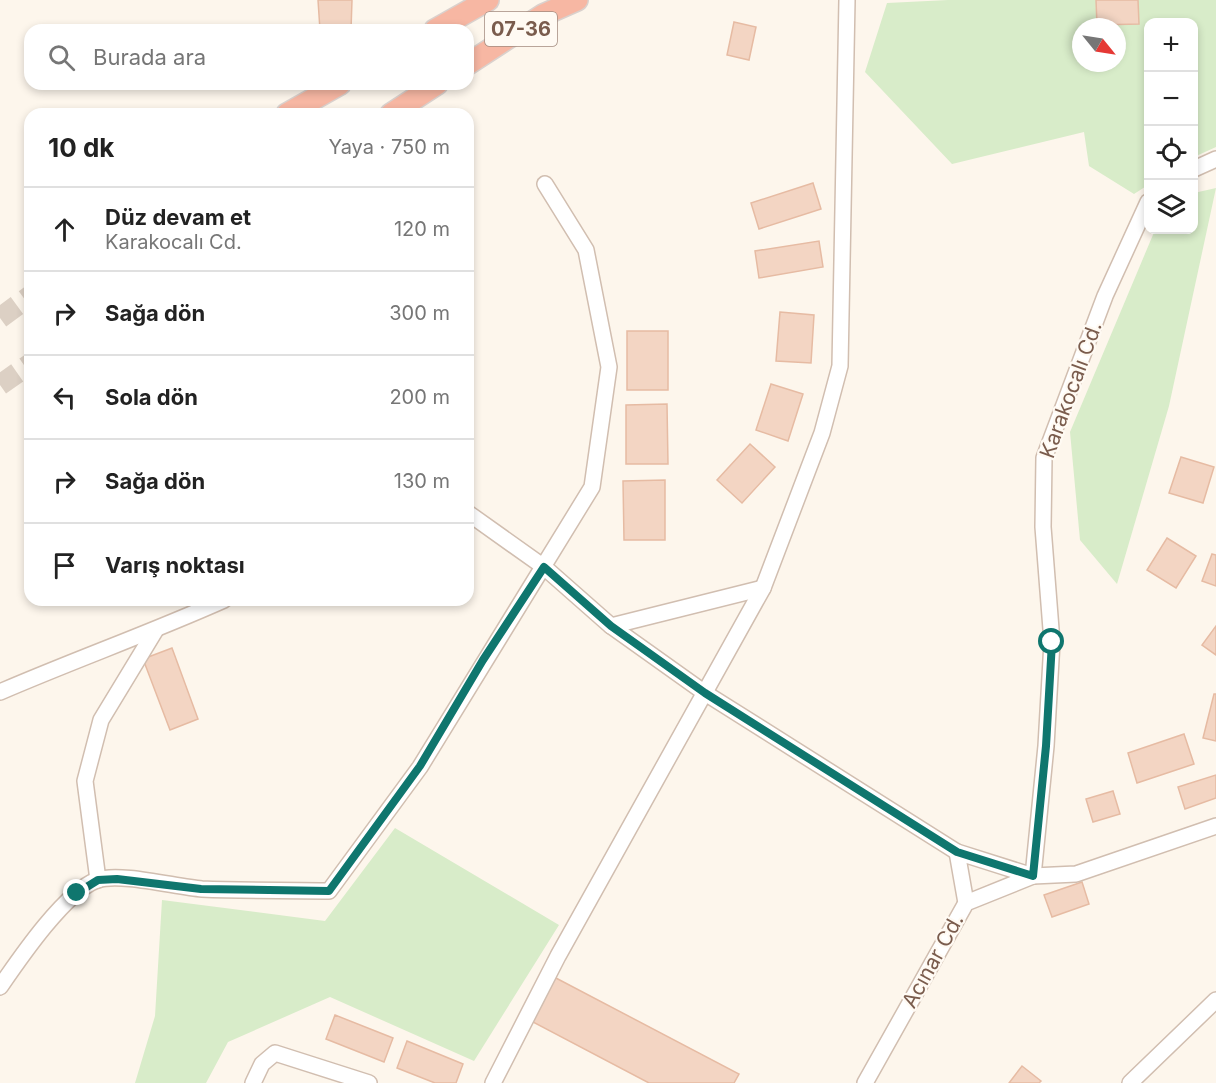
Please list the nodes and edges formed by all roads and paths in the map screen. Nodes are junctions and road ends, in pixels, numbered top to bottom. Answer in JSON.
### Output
{"nodes":[{"id":1,"x":488,"y":0,"type":"edge"},
{"id":2,"x":577,"y":0,"type":"edge"},
{"id":3,"x":848,"y":0,"type":"edge"},
{"id":4,"x":446,"y":24,"type":"edge"},
{"id":5,"x":474,"y":60,"type":"edge"},
{"id":6,"x":329,"y":90,"type":"edge"},
{"id":7,"x":428,"y":90,"type":"edge"},
{"id":8,"x":298,"y":108,"type":"edge"},
{"id":9,"x":400,"y":108,"type":"edge"},
{"id":10,"x":1216,"y":159,"type":"edge"},
{"id":11,"x":1198,"y":167,"type":"edge"},
{"id":12,"x":545,"y":184,"type":"dead end"},
{"id":13,"x":1144,"y":213,"type":"edge"},
{"id":14,"x":474,"y":517,"type":"edge"},
{"id":15,"x":544,"y":567,"type":"junction"},
{"id":16,"x":763,"y":588,"type":"junction"},
{"id":17,"x":211,"y":606,"type":"edge"},
{"id":18,"x":611,"y":626,"type":"junction"},
{"id":19,"x":155,"y":631,"type":"junction"},
{"id":20,"x":0,"y":692,"type":"edge"},
{"id":21,"x":705,"y":693,"type":"junction"},
{"id":22,"x":1216,"y":826,"type":"edge"},
{"id":23,"x":957,"y":852,"type":"junction"},
{"id":24,"x":1033,"y":876,"type":"junction"},
{"id":25,"x":98,"y":880,"type":"junction"},
{"id":26,"x":966,"y":903,"type":"junction"},
{"id":27,"x":0,"y":987,"type":"edge"},
{"id":28,"x":1216,"y":1000,"type":"edge"},
{"id":29,"x":253,"y":1083,"type":"edge"},
{"id":30,"x":369,"y":1083,"type":"edge"},
{"id":31,"x":493,"y":1083,"type":"edge"},
{"id":32,"x":865,"y":1083,"type":"edge"},
{"id":33,"x":1130,"y":1083,"type":"edge"}],
"edges":[{"from":1,"to":4,"type":"highway","number":"07-36"},
{"from":2,"to":5,"type":"highway","number":"07-36"},
{"from":3,"to":16,"type":"street"},
{"from":6,"to":8,"type":"highway"},
{"from":7,"to":9,"type":"highway"},
{"from":10,"to":11,"type":"street"},
{"from":12,"to":15,"type":"street"},
{"from":13,"to":24,"type":"street","name":"Karakocalı Cd."},
{"from":14,"to":15,"type":"street"},
{"from":15,"to":18,"type":"street"},
{"from":15,"to":25,"type":"street"},
{"from":16,"to":18,"type":"street"},
{"from":16,"to":21,"type":"street"},
{"from":17,"to":19,"type":"street"},
{"from":18,"to":21,"type":"street"},
{"from":19,"to":20,"type":"street"},
{"from":19,"to":25,"type":"street"},
{"from":21,"to":23,"type":"street"},
{"from":21,"to":31,"type":"street"},
{"from":22,"to":24,"type":"street"},
{"from":23,"to":24,"type":"street"},
{"from":23,"to":26,"type":"street"},
{"from":24,"to":26,"type":"street","name":"Acınar Cd."},
{"from":25,"to":27,"type":"street"},
{"from":26,"to":32,"type":"street","name":"Acınar Cd."},
{"from":28,"to":33,"type":"street"},
{"from":29,"to":30,"type":"street"}]}
